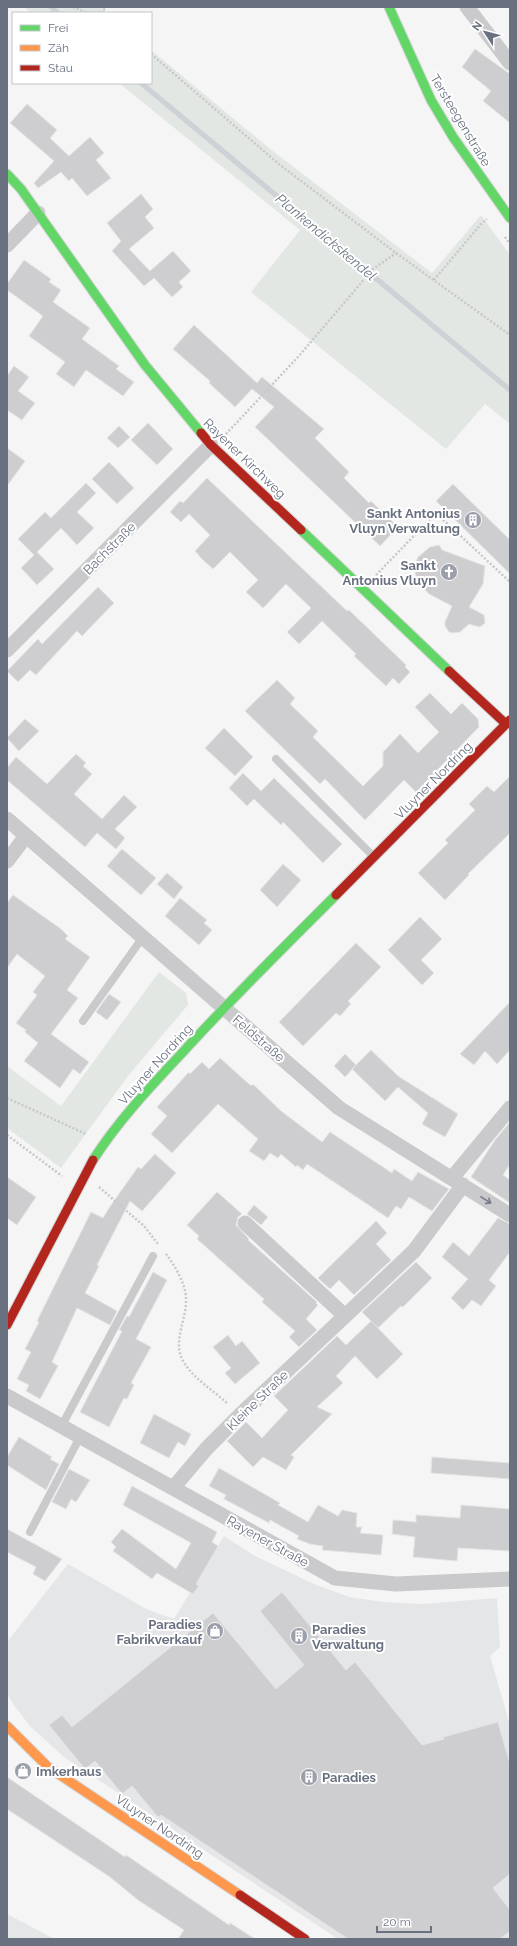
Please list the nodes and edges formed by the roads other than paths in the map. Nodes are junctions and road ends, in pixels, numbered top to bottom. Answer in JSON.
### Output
{"nodes":[{"id":1,"x":389,"y":7,"type":"edge"},
{"id":2,"x":467,"y":7,"type":"edge"},
{"id":3,"x":510,"y":63,"type":"edge"},
{"id":4,"x":7,"y":174,"type":"edge"},
{"id":5,"x":38,"y":213,"type":"junction"},
{"id":6,"x":510,"y":218,"type":"edge"},
{"id":7,"x":7,"y":245,"type":"edge"},
{"id":8,"x":212,"y":446,"type":"junction"},
{"id":9,"x":7,"y":650,"type":"edge"},
{"id":10,"x":508,"y":722,"type":"edge"},
{"id":11,"x":276,"y":759,"type":"dead end"},
{"id":12,"x":7,"y":819,"type":"edge"},
{"id":13,"x":26,"y":836,"type":"junction"},
{"id":14,"x":375,"y":857,"type":"junction"},
{"id":15,"x":7,"y":861,"type":"edge"},
{"id":16,"x":143,"y":937,"type":"junction"},
{"id":17,"x":224,"y":1007,"type":"junction"},
{"id":18,"x":83,"y":1021,"type":"dead end"},
{"id":19,"x":510,"y":1108,"type":"edge"},
{"id":20,"x":458,"y":1181,"type":"junction"},
{"id":21,"x":510,"y":1215,"type":"edge"},
{"id":22,"x":245,"y":1223,"type":"dead end"},
{"id":23,"x":153,"y":1256,"type":"dead end"},
{"id":24,"x":345,"y":1316,"type":"junction"},
{"id":25,"x":7,"y":1326,"type":"edge"},
{"id":26,"x":7,"y":1396,"type":"edge"},
{"id":27,"x":61,"y":1427,"type":"junction"},
{"id":28,"x":80,"y":1437,"type":"junction"},
{"id":29,"x":173,"y":1488,"type":"junction"},
{"id":30,"x":30,"y":1532,"type":"dead end"},
{"id":31,"x":510,"y":1579,"type":"edge"},
{"id":32,"x":7,"y":1726,"type":"edge"},
{"id":33,"x":305,"y":1939,"type":"edge"}],
"edges":[{"from":1,"to":6,"type":"street","name":"Tersteegenstraße"},
{"from":2,"to":3,"type":"street"},
{"from":4,"to":5,"type":"street","name":"Rayener Kirchweg"},
{"from":5,"to":7,"type":"street"},
{"from":5,"to":8,"type":"street","name":"Rayener Kirchweg"},
{"from":8,"to":9,"type":"street","name":"Bachstraße"},
{"from":8,"to":10,"type":"street","name":"Rayener Kirchweg"},
{"from":10,"to":14,"type":"street","name":"Vluyner Nordring"},
{"from":11,"to":14,"type":"lane"},
{"from":12,"to":13,"type":"street","name":"Feldstraße"},
{"from":13,"to":15,"type":"street"},
{"from":13,"to":16,"type":"street","name":"Feldstraße"},
{"from":14,"to":17,"type":"street","name":"Vluyner Nordring"},
{"from":16,"to":17,"type":"street","name":"Feldstraße"},
{"from":16,"to":18,"type":"lane"},
{"from":17,"to":20,"type":"street","name":"Feldstraße"},
{"from":17,"to":25,"type":"street","name":"Vluyner Nordring"},
{"from":19,"to":20,"type":"street","name":"Kleine Straße"},
{"from":20,"to":21,"type":"street","name":"Feldstraße","one_way":true},
{"from":20,"to":24,"type":"street","name":"Kleine Straße"},
{"from":22,"to":24,"type":"street"},
{"from":23,"to":27,"type":"lane"},
{"from":24,"to":29,"type":"street","name":"Kleine Straße"},
{"from":26,"to":27,"type":"street","name":"Rayener Straße"},
{"from":27,"to":28,"type":"street","name":"Rayener Straße"},
{"from":28,"to":29,"type":"street","name":"Rayener Straße"},
{"from":28,"to":30,"type":"lane"},
{"from":29,"to":31,"type":"street","name":"Rayener Straße"},
{"from":32,"to":33,"type":"street","name":"Vluyner Nordring"}]}
